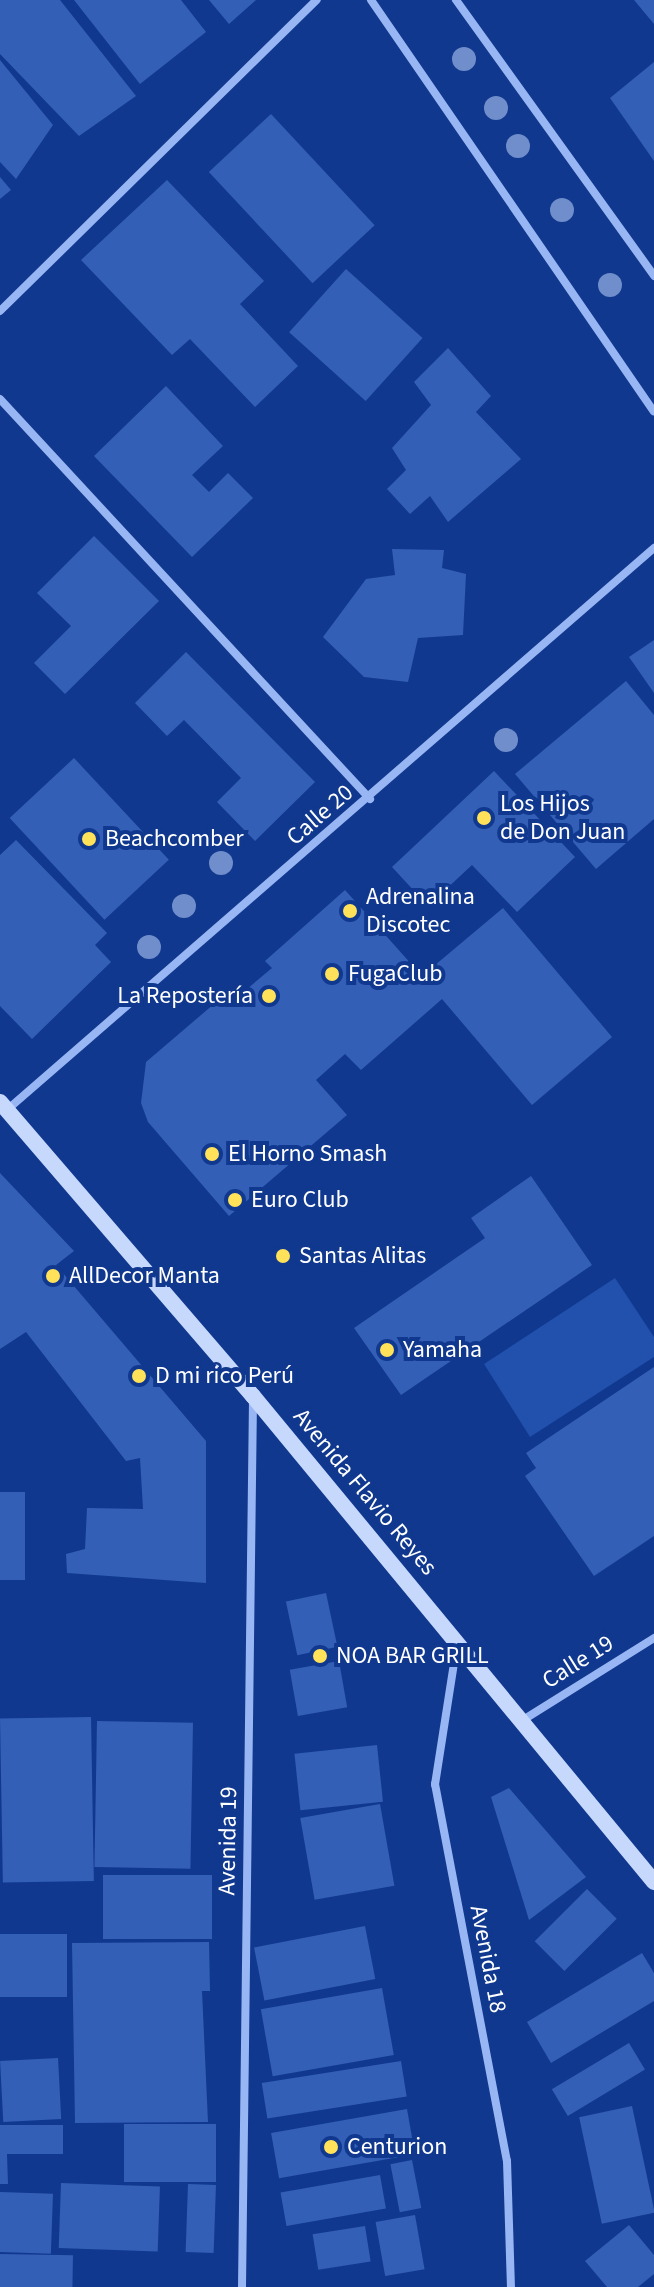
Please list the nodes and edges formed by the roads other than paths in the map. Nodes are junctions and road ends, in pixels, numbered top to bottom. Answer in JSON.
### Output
{"nodes":[{"id":1,"x":317,"y":0,"type":"edge"},
{"id":2,"x":371,"y":0,"type":"edge"},
{"id":3,"x":456,"y":0,"type":"edge"},
{"id":4,"x":654,"y":276,"type":"edge"},
{"id":5,"x":0,"y":311,"type":"edge"},
{"id":6,"x":0,"y":399,"type":"edge"},
{"id":7,"x":654,"y":411,"type":"edge"},
{"id":8,"x":654,"y":548,"type":"edge"},
{"id":9,"x":370,"y":799,"type":"junction"},
{"id":10,"x":4,"y":1106,"type":"edge"},
{"id":11,"x":253,"y":1396,"type":"junction"},
{"id":12,"x":654,"y":1638,"type":"edge"},
{"id":13,"x":458,"y":1640,"type":"junction"},
{"id":14,"x":523,"y":1720,"type":"junction"},
{"id":15,"x":654,"y":1882,"type":"edge"},
{"id":16,"x":242,"y":2287,"type":"edge"},
{"id":17,"x":511,"y":2287,"type":"edge"}],
"edges":[{"from":1,"to":5,"type":"street"},
{"from":2,"to":7,"type":"street"},
{"from":3,"to":4,"type":"street"},
{"from":6,"to":9,"type":"street"},
{"from":8,"to":9,"type":"street","name":"Calle 20"},
{"from":9,"to":10,"type":"street","name":"Calle 20"},
{"from":10,"to":11,"type":"street","name":"Avenida Flavio Reyes"},
{"from":11,"to":13,"type":"street","name":"Avenida Flavio Reyes"},
{"from":11,"to":16,"type":"street","name":"Avenida 19"},
{"from":12,"to":14,"type":"street","name":"Calle 19"},
{"from":13,"to":14,"type":"street","name":"Avenida Flavio Reyes"},
{"from":13,"to":17,"type":"street","name":"Avenida 18"},
{"from":14,"to":15,"type":"street","name":"Avenida Flavio Reyes"}]}
